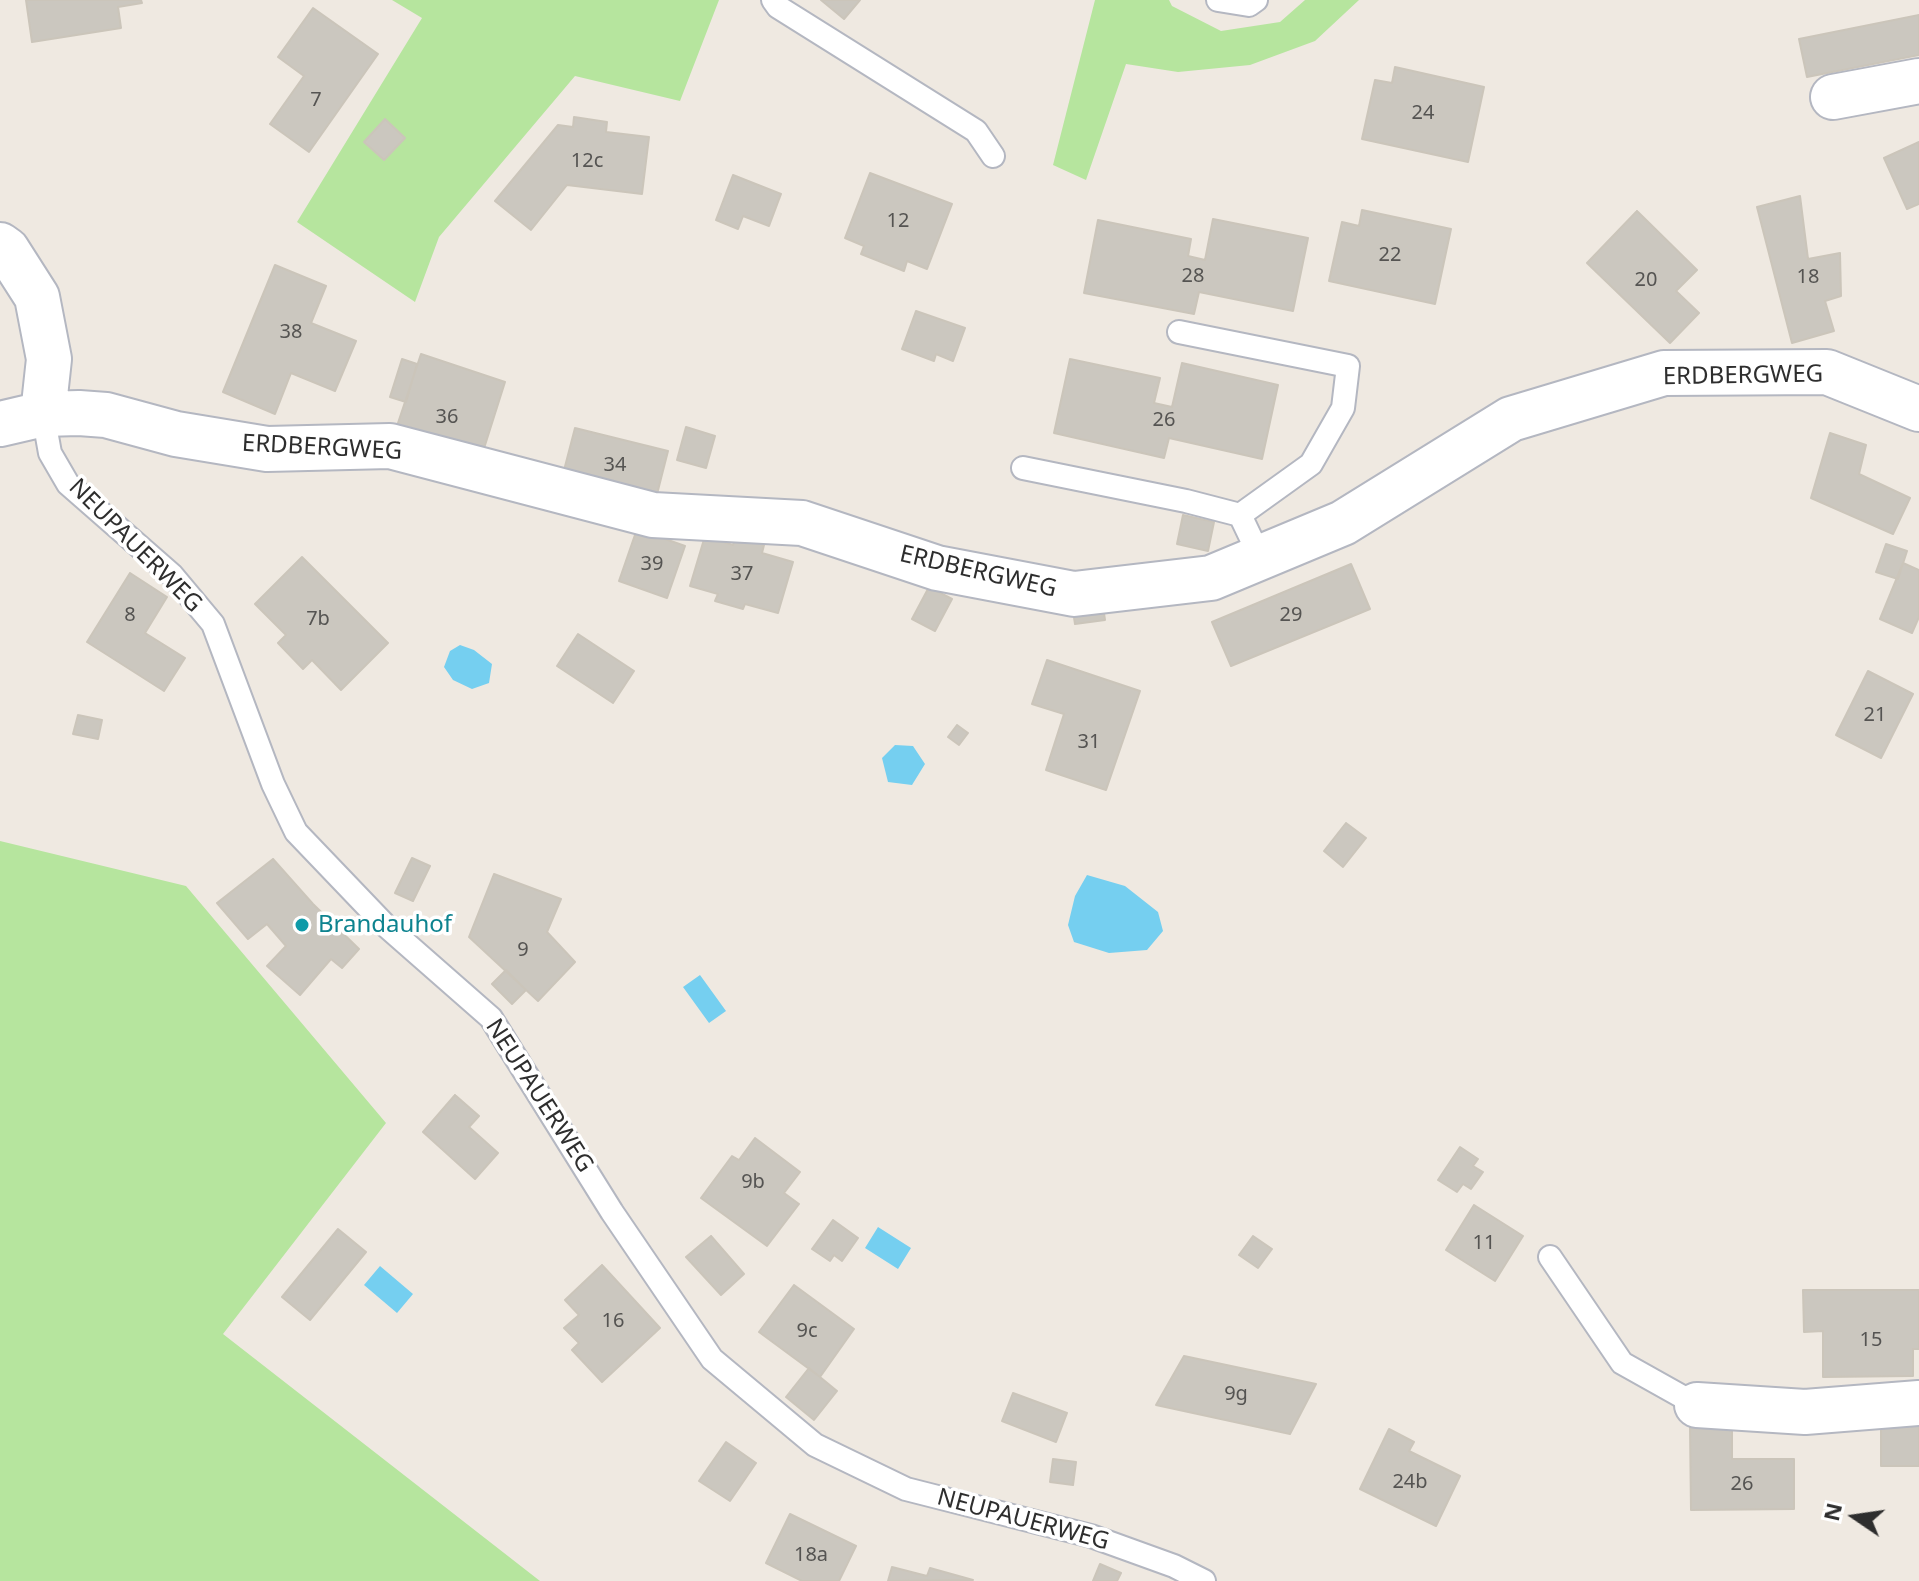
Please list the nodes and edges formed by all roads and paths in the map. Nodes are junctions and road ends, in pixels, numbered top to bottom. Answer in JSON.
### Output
{"nodes":[{"id":1,"x":773,"y":0,"type":"edge"},
{"id":2,"x":1218,"y":0,"type":"edge"},
{"id":3,"x":1256,"y":0,"type":"edge"},
{"id":4,"x":1919,"y":81,"type":"edge"},
{"id":5,"x":1833,"y":97,"type":"dead end"},
{"id":6,"x":993,"y":156,"type":"dead end"},
{"id":7,"x":0,"y":245,"type":"edge"},
{"id":8,"x":1179,"y":332,"type":"dead end"},
{"id":9,"x":1919,"y":409,"type":"edge"},
{"id":10,"x":43,"y":414,"type":"junction"},
{"id":11,"x":0,"y":424,"type":"edge"},
{"id":12,"x":1023,"y":468,"type":"dead end"},
{"id":13,"x":1240,"y":515,"type":"junction"},
{"id":14,"x":1261,"y":559,"type":"junction"},
{"id":15,"x":1550,"y":1257,"type":"dead end"},
{"id":16,"x":1919,"y":1403,"type":"edge"},
{"id":17,"x":1697,"y":1405,"type":"joint"},
{"id":18,"x":1204,"y":1581,"type":"edge"}],
"edges":[{"from":1,"to":6,"type":"lane"},
{"from":2,"to":3,"type":"lane"},
{"from":4,"to":5,"type":"street"},
{"from":7,"to":10,"type":"street"},
{"from":8,"to":13,"type":"lane"},
{"from":9,"to":14,"type":"street","name":"ERDBERGWEG"},
{"from":10,"to":11,"type":"street","name":"ERDBERGWEG"},
{"from":10,"to":14,"type":"street","name":"ERDBERGWEG"},
{"from":10,"to":18,"type":"lane","name":"NEUPAUERWEG"},
{"from":12,"to":13,"type":"lane"},
{"from":13,"to":14,"type":"lane"},
{"from":15,"to":17,"type":"lane"},
{"from":16,"to":17,"type":"street"}]}
